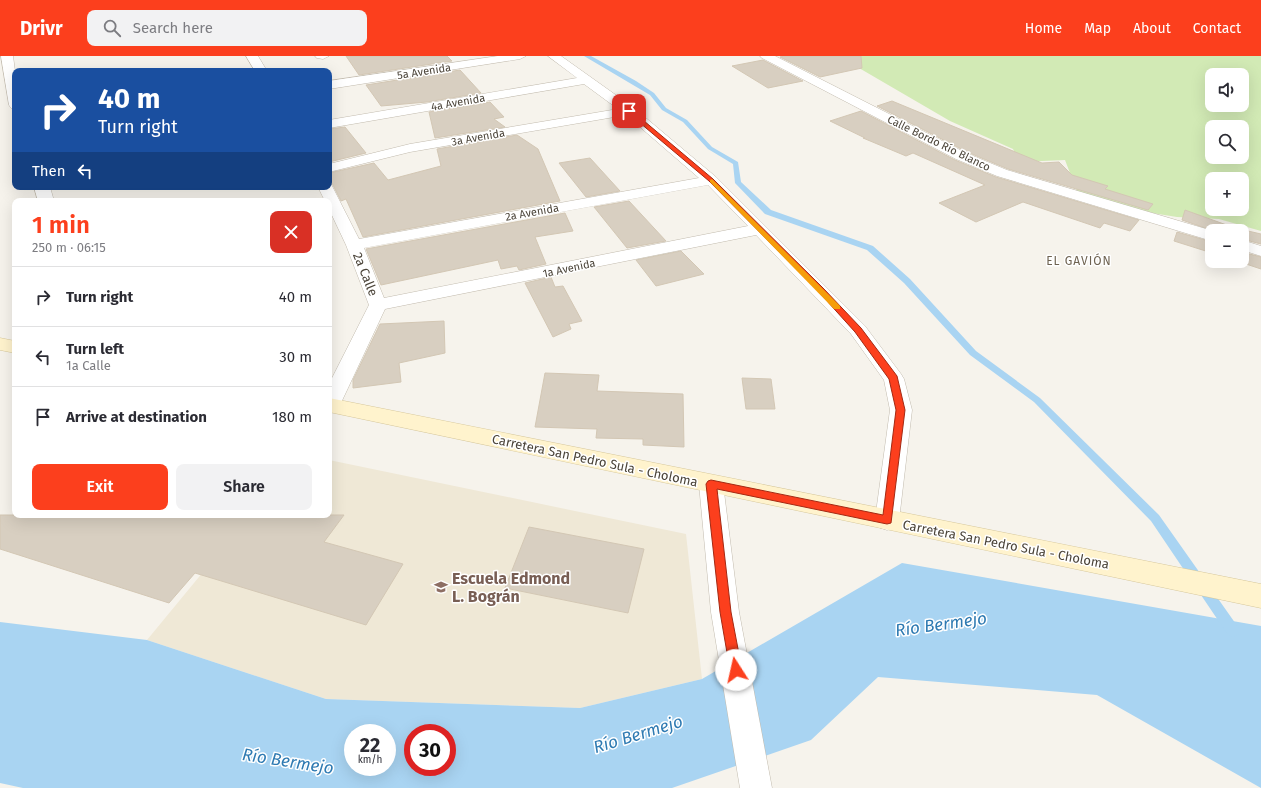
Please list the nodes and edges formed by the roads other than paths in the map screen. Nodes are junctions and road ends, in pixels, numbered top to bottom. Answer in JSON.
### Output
{"nodes":[{"id":1,"x":7,"y":56,"type":"edge"},
{"id":2,"x":252,"y":56,"type":"edge"},
{"id":3,"x":520,"y":56,"type":"edge"},
{"id":4,"x":554,"y":56,"type":"edge"},
{"id":5,"x":766,"y":56,"type":"edge"},
{"id":6,"x":259,"y":68,"type":"edge"},
{"id":7,"x":586,"y":80,"type":"junction"},
{"id":8,"x":332,"y":86,"type":"edge"},
{"id":9,"x":12,"y":87,"type":"edge"},
{"id":10,"x":629,"y":111,"type":"junction"},
{"id":11,"x":332,"y":123,"type":"edge"},
{"id":12,"x":332,"y":167,"type":"edge"},
{"id":13,"x":711,"y":180,"type":"junction"},
{"id":14,"x":332,"y":199,"type":"edge"},
{"id":15,"x":759,"y":229,"type":"junction"},
{"id":16,"x":1205,"y":234,"type":"edge"},
{"id":17,"x":354,"y":245,"type":"junction"},
{"id":18,"x":1249,"y":247,"type":"edge"},
{"id":19,"x":1261,"y":251,"type":"edge"},
{"id":20,"x":378,"y":305,"type":"junction"},
{"id":21,"x":0,"y":344,"type":"edge"},
{"id":22,"x":12,"y":346,"type":"edge"},
{"id":23,"x":332,"y":399,"type":"edge"},
{"id":24,"x":332,"y":406,"type":"edge"},
{"id":25,"x":711,"y":484,"type":"junction"},
{"id":26,"x":887,"y":520,"type":"junction"},
{"id":27,"x":1261,"y":596,"type":"edge"},
{"id":28,"x":756,"y":788,"type":"edge"}],
"edges":[{"from":1,"to":9,"type":"street"},
{"from":2,"to":6,"type":"street"},
{"from":3,"to":8,"type":"street","name":"5a Avenida"},
{"from":4,"to":7,"type":"street"},
{"from":5,"to":16,"type":"street","name":"Calle Bordo Río Blanco"},
{"from":7,"to":10,"type":"street"},
{"from":7,"to":11,"type":"street","name":"4a Avenida"},
{"from":10,"to":12,"type":"street","name":"3a Avenida"},
{"from":10,"to":13,"type":"street"},
{"from":13,"to":15,"type":"street"},
{"from":13,"to":17,"type":"street","name":"2a Avenida"},
{"from":14,"to":17,"type":"street","name":"2a Calle"},
{"from":15,"to":20,"type":"street","name":"1a Avenida"},
{"from":15,"to":26,"type":"street"},
{"from":17,"to":20,"type":"street","name":"2a Calle"},
{"from":18,"to":19,"type":"street"},
{"from":20,"to":23,"type":"street","name":"2a Calle"},
{"from":21,"to":22,"type":"main road"},
{"from":24,"to":25,"type":"main road","name":"Carretera San Pedro Sula - Choloma"},
{"from":25,"to":26,"type":"main road","name":"Carretera San Pedro Sula - Choloma"},
{"from":25,"to":28,"type":"street"},
{"from":26,"to":27,"type":"main road","name":"Carretera San Pedro Sula - Choloma"}]}
